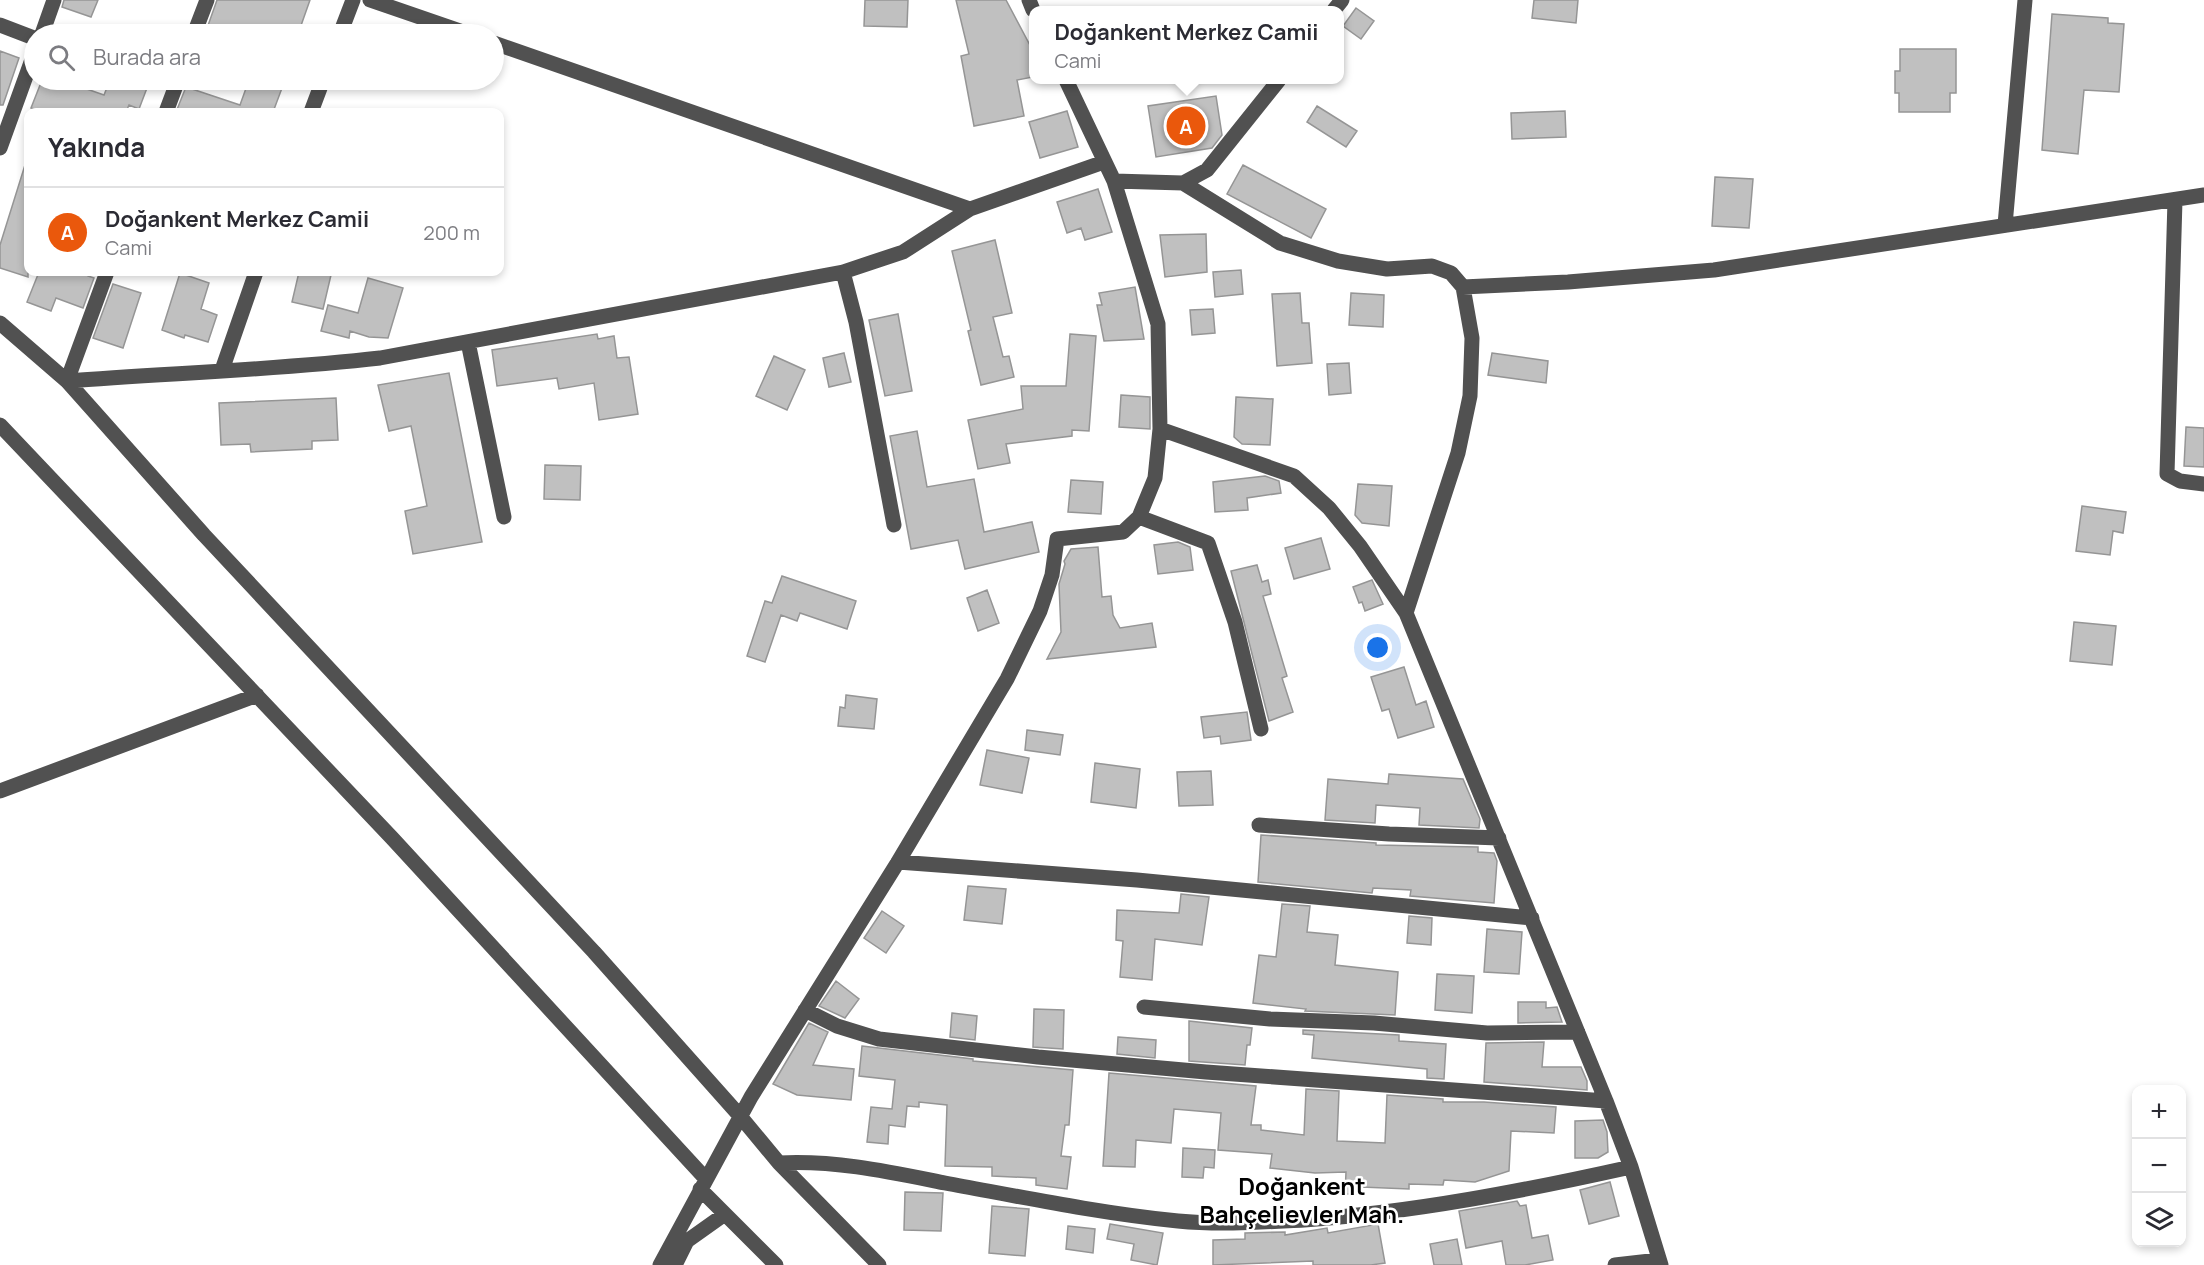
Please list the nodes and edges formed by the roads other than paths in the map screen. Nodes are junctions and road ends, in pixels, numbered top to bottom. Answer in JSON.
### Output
{"nodes":[{"id":1,"x":54,"y":0,"type":"edge"},
{"id":2,"x":207,"y":0,"type":"edge"},
{"id":3,"x":353,"y":0,"type":"edge"},
{"id":4,"x":370,"y":0,"type":"edge"},
{"id":5,"x":2025,"y":0,"type":"edge"},
{"id":6,"x":46,"y":24,"type":"edge"},
{"id":7,"x":198,"y":24,"type":"edge"},
{"id":8,"x":344,"y":24,"type":"edge"},
{"id":9,"x":440,"y":24,"type":"edge"},
{"id":10,"x":0,"y":25,"type":"edge"},
{"id":11,"x":24,"y":34,"type":"edge"},
{"id":12,"x":504,"y":46,"type":"edge"},
{"id":13,"x":24,"y":82,"type":"edge"},
{"id":14,"x":1068,"y":84,"type":"edge"},
{"id":15,"x":1276,"y":84,"type":"edge"},
{"id":16,"x":174,"y":90,"type":"edge"},
{"id":17,"x":319,"y":90,"type":"edge"},
{"id":18,"x":168,"y":108,"type":"edge"},
{"id":19,"x":312,"y":108,"type":"edge"},
{"id":20,"x":0,"y":148,"type":"edge"},
{"id":21,"x":1104,"y":162,"type":"junction"},
{"id":22,"x":1114,"y":182,"type":"junction"},
{"id":23,"x":1183,"y":183,"type":"junction"},
{"id":24,"x":2204,"y":195,"type":"edge"},
{"id":25,"x":2175,"y":200,"type":"junction"},
{"id":26,"x":970,"y":209,"type":"junction"},
{"id":27,"x":2005,"y":225,"type":"junction"},
{"id":28,"x":843,"y":272,"type":"junction"},
{"id":29,"x":106,"y":276,"type":"edge"},
{"id":30,"x":255,"y":276,"type":"edge"},
{"id":31,"x":1463,"y":287,"type":"junction"},
{"id":32,"x":0,"y":323,"type":"edge"},
{"id":33,"x":468,"y":342,"type":"junction"},
{"id":34,"x":222,"y":370,"type":"junction"},
{"id":35,"x":67,"y":381,"type":"junction"},
{"id":36,"x":0,"y":425,"type":"edge"},
{"id":37,"x":1160,"y":429,"type":"junction"},
{"id":38,"x":2204,"y":484,"type":"edge"},
{"id":39,"x":504,"y":517,"type":"dead end"},
{"id":40,"x":1139,"y":517,"type":"junction"},
{"id":41,"x":894,"y":525,"type":"dead end"},
{"id":42,"x":1406,"y":613,"type":"junction"},
{"id":43,"x":257,"y":695,"type":"junction"},
{"id":44,"x":1261,"y":729,"type":"dead end"},
{"id":45,"x":0,"y":791,"type":"edge"},
{"id":46,"x":1259,"y":825,"type":"dead end"},
{"id":47,"x":1499,"y":837,"type":"junction"},
{"id":48,"x":898,"y":862,"type":"junction"},
{"id":49,"x":1532,"y":918,"type":"junction"},
{"id":50,"x":1144,"y":1007,"type":"dead end"},
{"id":51,"x":805,"y":1010,"type":"junction"},
{"id":52,"x":1578,"y":1032,"type":"junction"},
{"id":53,"x":1606,"y":1101,"type":"junction"},
{"id":54,"x":740,"y":1116,"type":"junction"},
{"id":55,"x":779,"y":1163,"type":"junction"},
{"id":56,"x":1631,"y":1167,"type":"junction"},
{"id":57,"x":703,"y":1183,"type":"junction"},
{"id":58,"x":725,"y":1214,"type":"junction"},
{"id":59,"x":1660,"y":1263,"type":"edge"},
{"id":60,"x":660,"y":1265,"type":"edge"},
{"id":61,"x":675,"y":1265,"type":"edge"},
{"id":62,"x":776,"y":1265,"type":"edge"},
{"id":63,"x":879,"y":1265,"type":"edge"},
{"id":64,"x":1615,"y":1265,"type":"edge"}],
"edges":[{"from":1,"to":6,"type":"street"},
{"from":2,"to":7,"type":"street"},
{"from":3,"to":8,"type":"street"},
{"from":4,"to":9,"type":"street"},
{"from":5,"to":27,"type":"street"},
{"from":10,"to":11,"type":"street"},
{"from":12,"to":26,"type":"street"},
{"from":13,"to":20,"type":"street"},
{"from":14,"to":21,"type":"street"},
{"from":15,"to":23,"type":"street"},
{"from":16,"to":18,"type":"street"},
{"from":17,"to":19,"type":"street"},
{"from":21,"to":22,"type":"street"},
{"from":21,"to":26,"type":"street"},
{"from":22,"to":23,"type":"street"},
{"from":22,"to":37,"type":"street"},
{"from":23,"to":31,"type":"street"},
{"from":24,"to":25,"type":"street"},
{"from":25,"to":27,"type":"street"},
{"from":25,"to":38,"type":"street"},
{"from":26,"to":28,"type":"street"},
{"from":27,"to":31,"type":"street"},
{"from":28,"to":33,"type":"street"},
{"from":28,"to":41,"type":"street"},
{"from":29,"to":35,"type":"street"},
{"from":30,"to":34,"type":"street"},
{"from":31,"to":42,"type":"street"},
{"from":32,"to":35,"type":"street"},
{"from":33,"to":34,"type":"street"},
{"from":33,"to":39,"type":"street"},
{"from":34,"to":35,"type":"street"},
{"from":35,"to":54,"type":"street"},
{"from":36,"to":43,"type":"street"},
{"from":37,"to":40,"type":"street"},
{"from":37,"to":42,"type":"street"},
{"from":40,"to":44,"type":"street"},
{"from":40,"to":48,"type":"street"},
{"from":42,"to":47,"type":"street"},
{"from":43,"to":45,"type":"street"},
{"from":43,"to":57,"type":"street"},
{"from":46,"to":47,"type":"street"},
{"from":47,"to":49,"type":"street"},
{"from":48,"to":49,"type":"street"},
{"from":48,"to":51,"type":"street"},
{"from":49,"to":52,"type":"street"},
{"from":50,"to":52,"type":"street"},
{"from":51,"to":53,"type":"street"},
{"from":51,"to":54,"type":"street"},
{"from":52,"to":53,"type":"street"},
{"from":53,"to":56,"type":"street"},
{"from":54,"to":55,"type":"street"},
{"from":54,"to":57,"type":"street"},
{"from":55,"to":56,"type":"street"},
{"from":55,"to":63,"type":"street"},
{"from":56,"to":59,"type":"street"},
{"from":57,"to":58,"type":"street"},
{"from":57,"to":60,"type":"street"},
{"from":58,"to":61,"type":"street"},
{"from":58,"to":62,"type":"street"},
{"from":59,"to":64,"type":"street"}]}
